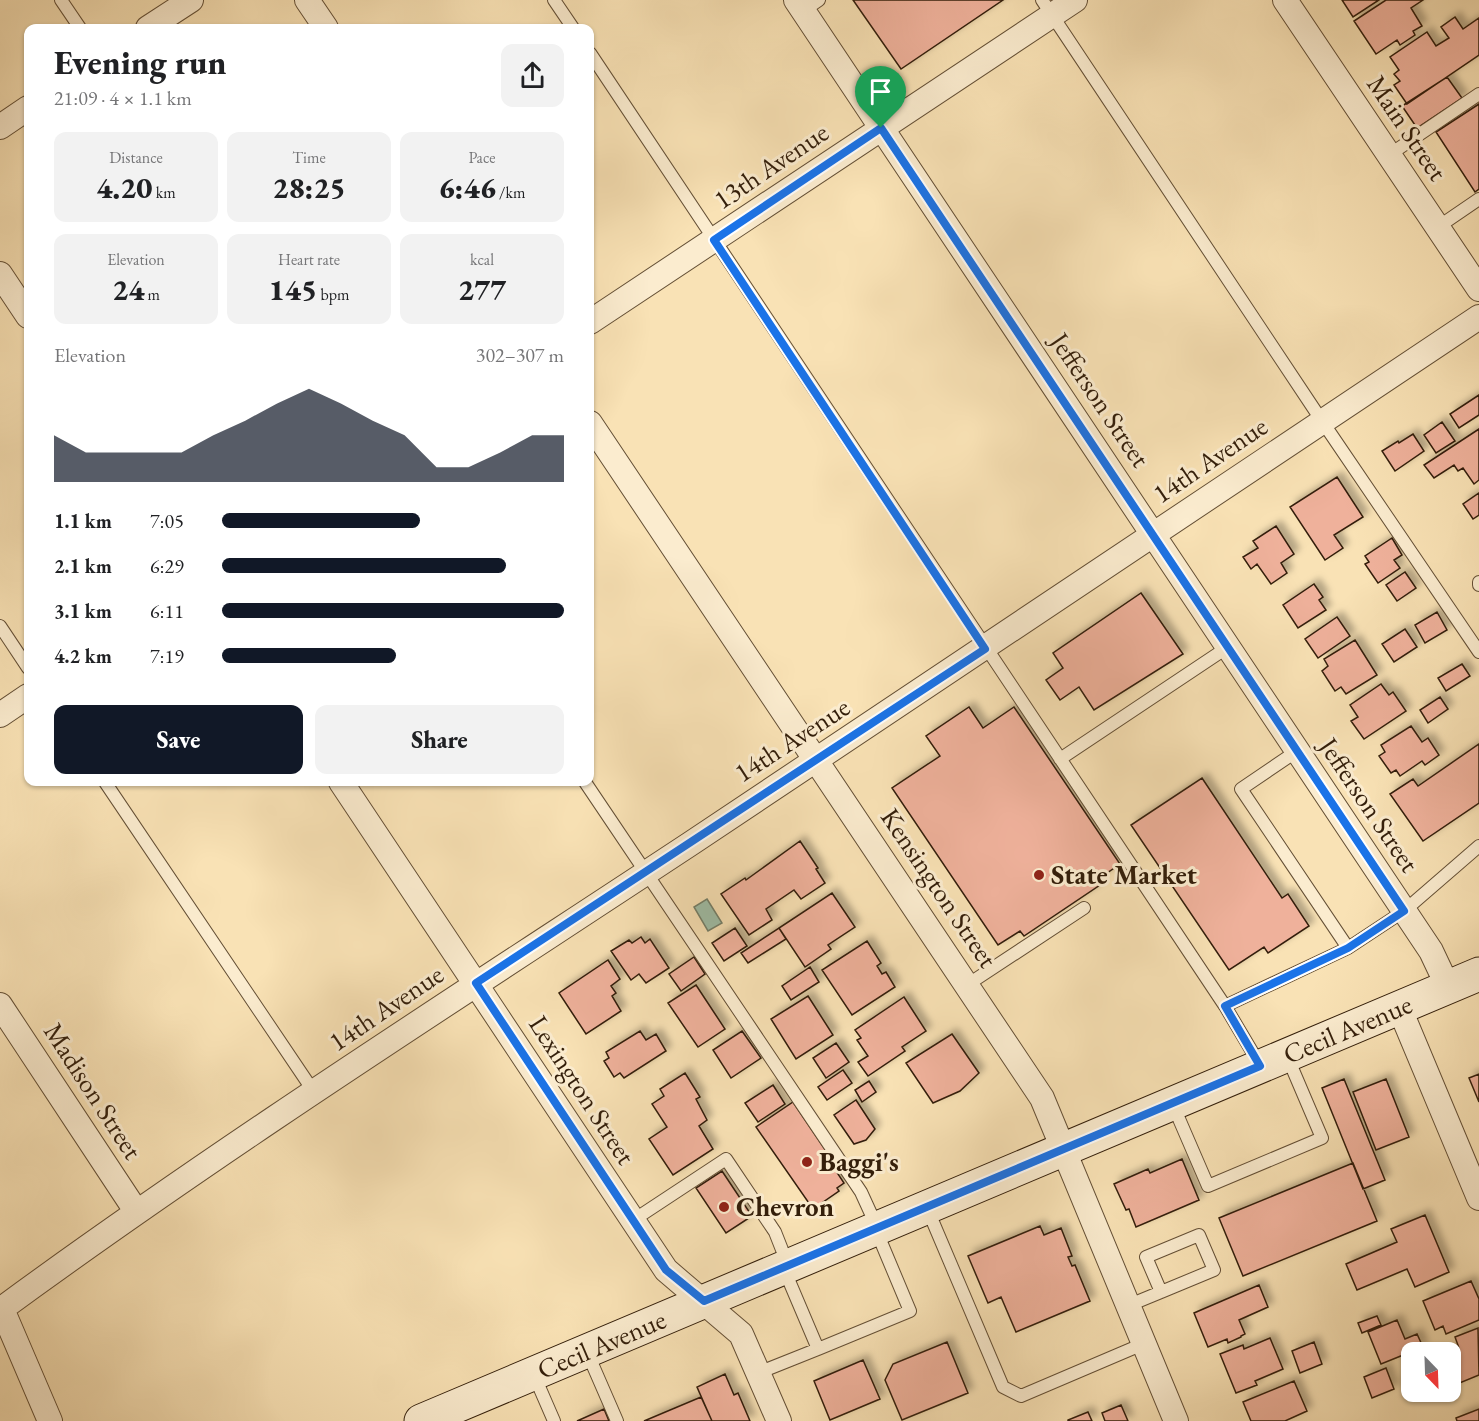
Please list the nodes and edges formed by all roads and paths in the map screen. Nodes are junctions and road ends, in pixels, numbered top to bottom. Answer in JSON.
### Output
{"nodes":[{"id":1,"x":61,"y":0,"type":"edge"},
{"id":2,"x":190,"y":0,"type":"edge"},
{"id":3,"x":307,"y":0,"type":"edge"},
{"id":4,"x":554,"y":0,"type":"edge"},
{"id":5,"x":1075,"y":0,"type":"edge"},
{"id":6,"x":1285,"y":0,"type":"edge"},
{"id":7,"x":806,"y":4,"type":"edge"},
{"id":8,"x":1047,"y":8,"type":"edge"},
{"id":9,"x":77,"y":24,"type":"edge"},
{"id":10,"x":154,"y":24,"type":"edge"},
{"id":11,"x":323,"y":24,"type":"edge"},
{"id":12,"x":570,"y":24,"type":"edge"},
{"id":13,"x":594,"y":59,"type":"edge"},
{"id":14,"x":1479,"y":94,"type":"edge"},
{"id":15,"x":24,"y":111,"type":"edge"},
{"id":16,"x":0,"y":127,"type":"edge"},
{"id":17,"x":881,"y":128,"type":"junction"},
{"id":18,"x":1389,"y":155,"type":"junction"},
{"id":19,"x":1479,"y":199,"type":"edge"},
{"id":20,"x":1438,"y":227,"type":"junction"},
{"id":21,"x":714,"y":240,"type":"junction"},
{"id":22,"x":0,"y":274,"type":"edge"},
{"id":23,"x":1479,"y":289,"type":"edge"},
{"id":24,"x":24,"y":310,"type":"edge"},
{"id":25,"x":1479,"y":317,"type":"edge"},
{"id":26,"x":594,"y":319,"type":"edge"},
{"id":27,"x":1322,"y":421,"type":"junction"},
{"id":28,"x":594,"y":429,"type":"edge"},
{"id":29,"x":1153,"y":534,"type":"junction"},
{"id":30,"x":0,"y":626,"type":"edge"},
{"id":31,"x":1228,"y":647,"type":"junction"},
{"id":32,"x":985,"y":649,"type":"junction"},
{"id":33,"x":1479,"y":652,"type":"edge"},
{"id":34,"x":24,"y":662,"type":"edge"},
{"id":35,"x":24,"y":699,"type":"edge"},
{"id":36,"x":0,"y":715,"type":"edge"},
{"id":37,"x":1298,"y":752,"type":"junction"},
{"id":38,"x":1060,"y":759,"type":"junction"},
{"id":39,"x":817,"y":760,"type":"junction"},
{"id":40,"x":108,"y":786,"type":"edge"},
{"id":41,"x":344,"y":786,"type":"edge"},
{"id":42,"x":588,"y":786,"type":"edge"},
{"id":43,"x":1479,"y":846,"type":"edge"},
{"id":44,"x":647,"y":872,"type":"junction"},
{"id":45,"x":1084,"y":908,"type":"dead end"},
{"id":46,"x":1404,"y":911,"type":"junction"},
{"id":47,"x":1348,"y":948,"type":"junction"},
{"id":48,"x":1479,"y":974,"type":"edge"},
{"id":49,"x":476,"y":983,"type":"junction"},
{"id":50,"x":968,"y":985,"type":"junction"},
{"id":51,"x":1448,"y":987,"type":"junction"},
{"id":52,"x":0,"y":1005,"type":"edge"},
{"id":53,"x":1225,"y":1006,"type":"junction"},
{"id":54,"x":1399,"y":1008,"type":"junction"},
{"id":55,"x":1273,"y":1060,"type":"junction"},
{"id":56,"x":314,"y":1092,"type":"junction"},
{"id":57,"x":1173,"y":1103,"type":"junction"},
{"id":58,"x":1063,"y":1150,"type":"junction"},
{"id":59,"x":1479,"y":1198,"type":"edge"},
{"id":60,"x":927,"y":1208,"type":"junction"},
{"id":61,"x":136,"y":1211,"type":"junction"},
{"id":62,"x":632,"y":1221,"type":"junction"},
{"id":63,"x":876,"y":1229,"type":"junction"},
{"id":64,"x":786,"y":1267,"type":"junction"},
{"id":65,"x":1161,"y":1292,"type":"junction"},
{"id":66,"x":704,"y":1301,"type":"junction"},
{"id":67,"x":1127,"y":1306,"type":"junction"},
{"id":68,"x":1,"y":1310,"type":"edge"},
{"id":69,"x":1143,"y":1344,"type":"junction"},
{"id":70,"x":818,"y":1349,"type":"junction"},
{"id":71,"x":586,"y":1351,"type":"junction"},
{"id":72,"x":533,"y":1374,"type":"junction"},
{"id":73,"x":759,"y":1374,"type":"junction"},
{"id":74,"x":50,"y":1421,"type":"edge"},
{"id":75,"x":421,"y":1421,"type":"edge"},
{"id":76,"x":554,"y":1421,"type":"edge"},
{"id":77,"x":617,"y":1421,"type":"edge"},
{"id":78,"x":779,"y":1421,"type":"edge"},
{"id":79,"x":1176,"y":1421,"type":"edge"}],
"edges":[{"from":1,"to":9,"type":"lane"},
{"from":2,"to":10,"type":"street"},
{"from":3,"to":11,"type":"street"},
{"from":4,"to":12,"type":"lane"},
{"from":5,"to":8,"type":"street","name":"13th Avenue"},
{"from":6,"to":18,"type":"street","name":"Main Street"},
{"from":7,"to":17,"type":"street","name":"Jefferson Street"},
{"from":8,"to":17,"type":"street","name":"13th Avenue"},
{"from":8,"to":27,"type":"lane"},
{"from":13,"to":21,"type":"lane"},
{"from":14,"to":18,"type":"lane"},
{"from":15,"to":16,"type":"street"},
{"from":17,"to":21,"type":"street","name":"13th Avenue"},
{"from":17,"to":29,"type":"street","name":"Jefferson Street"},
{"from":18,"to":20,"type":"street","name":"Main Street"},
{"from":19,"to":20,"type":"lane"},
{"from":20,"to":23,"type":"street","name":"Main Street"},
{"from":21,"to":26,"type":"street","name":"13th Avenue"},
{"from":21,"to":32,"type":"lane"},
{"from":22,"to":24,"type":"street"},
{"from":25,"to":27,"type":"street","name":"14th Avenue"},
{"from":27,"to":29,"type":"street","name":"14th Avenue"},
{"from":27,"to":33,"type":"lane"},
{"from":28,"to":39,"type":"street","name":"Kensington Street"},
{"from":29,"to":31,"type":"street","name":"Jefferson Street"},
{"from":29,"to":32,"type":"street","name":"14th Avenue"},
{"from":30,"to":34,"type":"lane"},
{"from":31,"to":37,"type":"street","name":"Jefferson Street"},
{"from":31,"to":38,"type":"lane"},
{"from":32,"to":38,"type":"lane"},
{"from":32,"to":39,"type":"street","name":"14th Avenue"},
{"from":35,"to":36,"type":"street"},
{"from":37,"to":46,"type":"street","name":"Jefferson Street"},
{"from":37,"to":47,"type":"lane"},
{"from":38,"to":53,"type":"lane"},
{"from":39,"to":44,"type":"street","name":"14th Avenue"},
{"from":39,"to":50,"type":"street","name":"Kensington Street"},
{"from":40,"to":56,"type":"lane"},
{"from":41,"to":49,"type":"street","name":"Lexington Street"},
{"from":42,"to":44,"type":"lane"},
{"from":43,"to":46,"type":"lane"},
{"from":44,"to":49,"type":"street","name":"14th Avenue"},
{"from":44,"to":63,"type":"lane"},
{"from":45,"to":50,"type":"lane"},
{"from":46,"to":47,"type":"lane"},
{"from":46,"to":51,"type":"street","name":"Jefferson Street"},
{"from":47,"to":53,"type":"lane"},
{"from":48,"to":51,"type":"main road","name":"Cecil Avenue"},
{"from":49,"to":56,"type":"street","name":"14th Avenue"},
{"from":49,"to":62,"type":"street","name":"Lexington Street"},
{"from":50,"to":58,"type":"street","name":"Kensington Street"},
{"from":51,"to":54,"type":"main road","name":"Cecil Avenue"},
{"from":52,"to":61,"type":"street","name":"Madison Street"},
{"from":53,"to":55,"type":"lane"},
{"from":54,"to":55,"type":"main road","name":"Cecil Avenue"},
{"from":54,"to":59,"type":"street"},
{"from":55,"to":57,"type":"main road","name":"Cecil Avenue"},
{"from":55,"to":57,"type":"lane"},
{"from":56,"to":61,"type":"street","name":"14th Avenue"},
{"from":57,"to":58,"type":"main road","name":"Cecil Avenue"},
{"from":58,"to":60,"type":"main road","name":"Cecil Avenue"},
{"from":58,"to":67,"type":"street","name":"Kensington Street"},
{"from":60,"to":63,"type":"main road","name":"Cecil Avenue"},
{"from":60,"to":69,"type":"lane"},
{"from":61,"to":68,"type":"street","name":"14th Avenue"},
{"from":62,"to":64,"type":"lane"},
{"from":62,"to":66,"type":"street","name":"Lexington Street"},
{"from":63,"to":64,"type":"main road","name":"Cecil Avenue"},
{"from":63,"to":70,"type":"lane"},
{"from":64,"to":66,"type":"main road","name":"Cecil Avenue"},
{"from":64,"to":70,"type":"lane"},
{"from":65,"to":65,"type":"lane"},
{"from":65,"to":67,"type":"lane"},
{"from":66,"to":71,"type":"main road","name":"Cecil Avenue"},
{"from":66,"to":73,"type":"street","name":"Lexington Street"},
{"from":67,"to":69,"type":"street","name":"Kensington Street"},
{"from":68,"to":74,"type":"street"},
{"from":69,"to":79,"type":"street","name":"Kensington Street"},
{"from":70,"to":73,"type":"lane"},
{"from":71,"to":72,"type":"main road","name":"Cecil Avenue"},
{"from":71,"to":77,"type":"lane"},
{"from":72,"to":75,"type":"main road","name":"Cecil Avenue"},
{"from":72,"to":76,"type":"lane"},
{"from":73,"to":78,"type":"street","name":"Lexington Street"}]}
